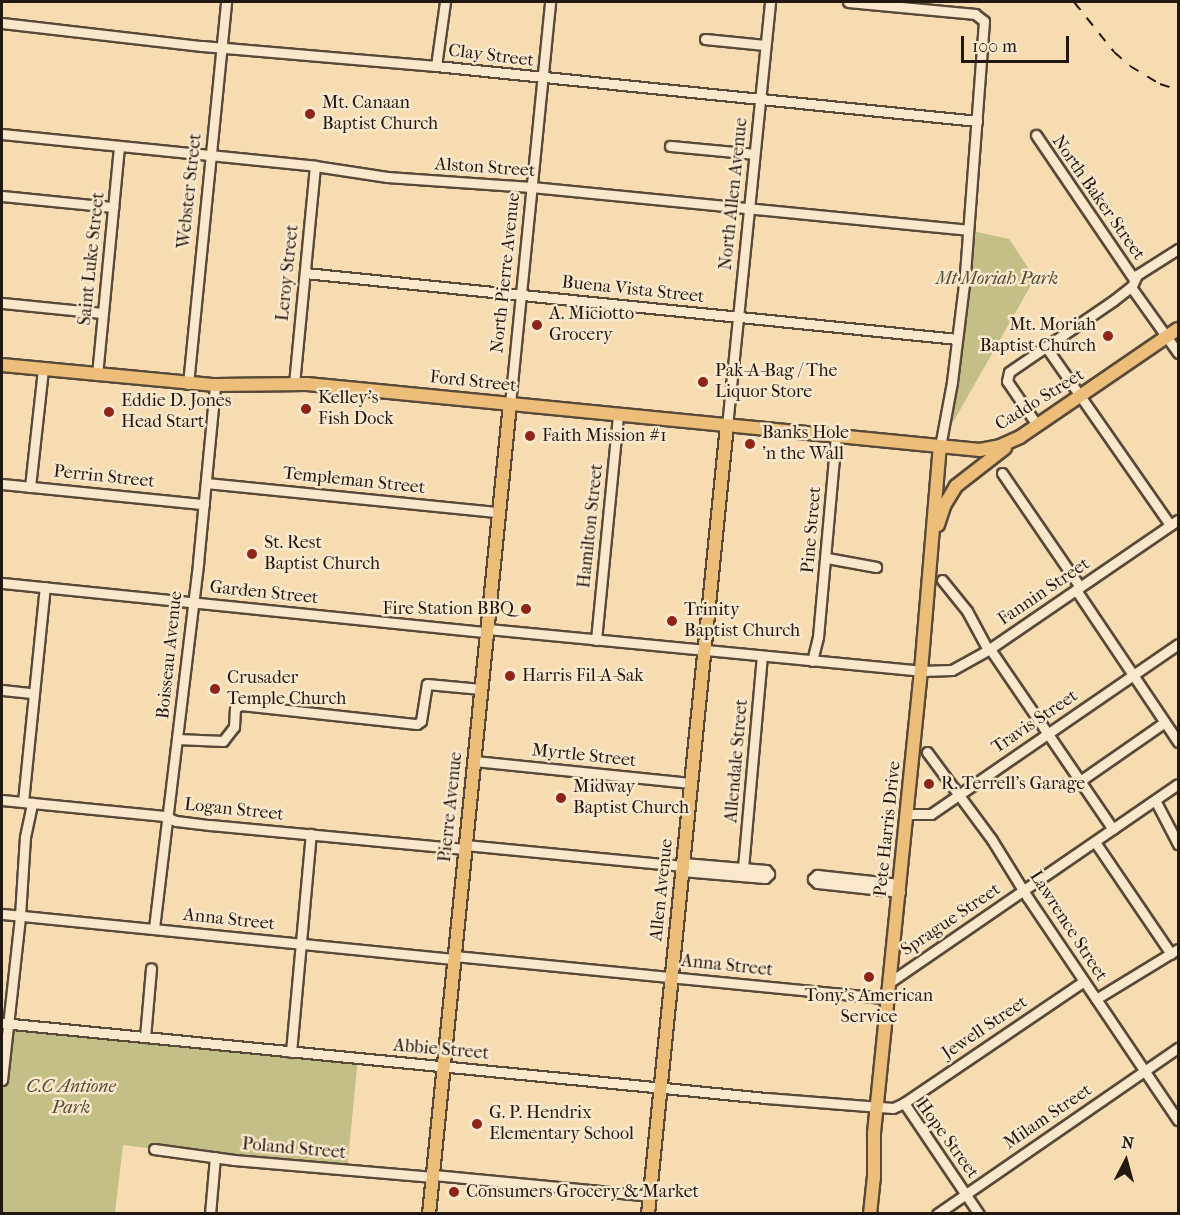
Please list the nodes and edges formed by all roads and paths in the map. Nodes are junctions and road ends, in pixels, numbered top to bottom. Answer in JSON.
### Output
{"nodes":[{"id":1,"x":226,"y":2,"type":"edge"},
{"id":2,"x":445,"y":2,"type":"edge"},
{"id":3,"x":550,"y":2,"type":"edge"},
{"id":4,"x":770,"y":2,"type":"edge"},
{"id":5,"x":849,"y":2,"type":"edge"},
{"id":6,"x":2,"y":23,"type":"edge"},
{"id":7,"x":705,"y":39,"type":"dead end"},
{"id":8,"x":765,"y":45,"type":"junction"},
{"id":9,"x":222,"y":47,"type":"junction"},
{"id":10,"x":436,"y":66,"type":"junction"},
{"id":11,"x":542,"y":79,"type":"junction"},
{"id":12,"x":760,"y":100,"type":"junction"},
{"id":13,"x":977,"y":121,"type":"junction"},
{"id":14,"x":2,"y":134,"type":"edge"},
{"id":15,"x":1036,"y":135,"type":"dead end"},
{"id":16,"x":669,"y":146,"type":"dead end"},
{"id":17,"x":119,"y":147,"type":"junction"},
{"id":18,"x":754,"y":154,"type":"junction"},
{"id":19,"x":210,"y":155,"type":"junction"},
{"id":20,"x":315,"y":166,"type":"junction"},
{"id":21,"x":531,"y":187,"type":"junction"},
{"id":22,"x":2,"y":196,"type":"edge"},
{"id":23,"x":113,"y":207,"type":"junction"},
{"id":24,"x":749,"y":208,"type":"junction"},
{"id":25,"x":968,"y":230,"type":"junction"},
{"id":26,"x":1179,"y":249,"type":"edge"},
{"id":27,"x":305,"y":273,"type":"junction"},
{"id":28,"x":1133,"y":283,"type":"junction"},
{"id":29,"x":520,"y":296,"type":"junction"},
{"id":30,"x":2,"y":303,"type":"edge"},
{"id":31,"x":103,"y":313,"type":"junction"},
{"id":32,"x":738,"y":317,"type":"junction"},
{"id":33,"x":1179,"y":329,"type":"edge"},
{"id":34,"x":1168,"y":337,"type":"junction"},
{"id":35,"x":957,"y":339,"type":"junction"},
{"id":36,"x":1046,"y":347,"type":"junction"},
{"id":37,"x":1179,"y":353,"type":"edge"},
{"id":38,"x":2,"y":365,"type":"edge"},
{"id":39,"x":43,"y":369,"type":"junction"},
{"id":40,"x":97,"y":375,"type":"junction"},
{"id":41,"x":188,"y":384,"type":"junction"},
{"id":42,"x":294,"y":384,"type":"junction"},
{"id":43,"x":215,"y":386,"type":"junction"},
{"id":44,"x":1082,"y":395,"type":"junction"},
{"id":45,"x":510,"y":404,"type":"junction"},
{"id":46,"x":618,"y":416,"type":"junction"},
{"id":47,"x":1037,"y":425,"type":"junction"},
{"id":48,"x":727,"y":426,"type":"junction"},
{"id":49,"x":1020,"y":437,"type":"junction"},
{"id":50,"x":836,"y":438,"type":"junction"},
{"id":51,"x":940,"y":447,"type":"junction"},
{"id":52,"x":1002,"y":472,"type":"dead end"},
{"id":53,"x":206,"y":483,"type":"junction"},
{"id":54,"x":2,"y":484,"type":"edge"},
{"id":55,"x":30,"y":487,"type":"junction"},
{"id":56,"x":204,"y":504,"type":"junction"},
{"id":57,"x":499,"y":512,"type":"junction"},
{"id":58,"x":1174,"y":523,"type":"edge"},
{"id":59,"x":932,"y":540,"type":"junction"},
{"id":60,"x":827,"y":558,"type":"junction"},
{"id":61,"x":876,"y":567,"type":"dead end"},
{"id":62,"x":942,"y":580,"type":"dead end"},
{"id":63,"x":2,"y":583,"type":"edge"},
{"id":64,"x":45,"y":587,"type":"junction"},
{"id":65,"x":1078,"y":589,"type":"junction"},
{"id":66,"x":193,"y":602,"type":"junction"},
{"id":67,"x":487,"y":630,"type":"junction"},
{"id":68,"x":596,"y":640,"type":"junction"},
{"id":69,"x":1179,"y":644,"type":"edge"},
{"id":70,"x":989,"y":649,"type":"junction"},
{"id":71,"x":705,"y":650,"type":"junction"},
{"id":72,"x":762,"y":656,"type":"junction"},
{"id":73,"x":812,"y":661,"type":"junction"},
{"id":74,"x":921,"y":671,"type":"junction"},
{"id":75,"x":1134,"y":675,"type":"junction"},
{"id":76,"x":481,"y":689,"type":"junction"},
{"id":77,"x":2,"y":690,"type":"edge"},
{"id":78,"x":32,"y":693,"type":"junction"},
{"id":79,"x":1164,"y":723,"type":"junction"},
{"id":80,"x":1048,"y":734,"type":"junction"},
{"id":81,"x":177,"y":739,"type":"junction"},
{"id":82,"x":1179,"y":742,"type":"edge"},
{"id":83,"x":927,"y":752,"type":"dead end"},
{"id":84,"x":474,"y":761,"type":"junction"},
{"id":85,"x":1080,"y":781,"type":"junction"},
{"id":86,"x":691,"y":783,"type":"junction"},
{"id":87,"x":1179,"y":784,"type":"edge"},
{"id":88,"x":959,"y":794,"type":"junction"},
{"id":89,"x":2,"y":800,"type":"edge"},
{"id":90,"x":1155,"y":801,"type":"junction"},
{"id":91,"x":28,"y":803,"type":"junction"},
{"id":92,"x":907,"y":814,"type":"junction"},
{"id":93,"x":168,"y":818,"type":"junction"},
{"id":94,"x":1113,"y":829,"type":"junction"},
{"id":95,"x":311,"y":834,"type":"junction"},
{"id":96,"x":1095,"y":842,"type":"junction"},
{"id":97,"x":1179,"y":844,"type":"edge"},
{"id":98,"x":465,"y":847,"type":"junction"},
{"id":99,"x":683,"y":866,"type":"junction"},
{"id":100,"x":743,"y":868,"type":"junction"},
{"id":101,"x":900,"y":888,"type":"junction"},
{"id":102,"x":1023,"y":890,"type":"junction"},
{"id":103,"x":2,"y":914,"type":"edge"},
{"id":104,"x":20,"y":916,"type":"junction"},
{"id":105,"x":154,"y":928,"type":"junction"},
{"id":106,"x":301,"y":943,"type":"junction"},
{"id":107,"x":1175,"y":951,"type":"edge"},
{"id":108,"x":454,"y":957,"type":"junction"},
{"id":109,"x":151,"y":968,"type":"dead end"},
{"id":110,"x":672,"y":977,"type":"junction"},
{"id":111,"x":1084,"y":981,"type":"junction"},
{"id":112,"x":890,"y":982,"type":"junction"},
{"id":113,"x":889,"y":999,"type":"junction"},
{"id":114,"x":1096,"y":999,"type":"junction"},
{"id":115,"x":4,"y":1023,"type":"edge"},
{"id":116,"x":145,"y":1037,"type":"junction"},
{"id":117,"x":1179,"y":1048,"type":"edge"},
{"id":118,"x":291,"y":1052,"type":"junction"},
{"id":119,"x":443,"y":1066,"type":"junction"},
{"id":120,"x":1145,"y":1071,"type":"junction"},
{"id":121,"x":2,"y":1080,"type":"edge"},
{"id":122,"x":661,"y":1088,"type":"junction"},
{"id":123,"x":904,"y":1103,"type":"junction"},
{"id":124,"x":878,"y":1106,"type":"junction"},
{"id":125,"x":1179,"y":1120,"type":"edge"},
{"id":126,"x":154,"y":1149,"type":"dead end"},
{"id":127,"x":215,"y":1157,"type":"junction"},
{"id":128,"x":433,"y":1176,"type":"junction"},
{"id":129,"x":966,"y":1193,"type":"junction"},
{"id":130,"x":650,"y":1196,"type":"junction"},
{"id":131,"x":210,"y":1214,"type":"edge"},
{"id":132,"x":429,"y":1214,"type":"edge"},
{"id":133,"x":648,"y":1214,"type":"edge"},
{"id":134,"x":870,"y":1214,"type":"edge"},
{"id":135,"x":937,"y":1214,"type":"edge"},
{"id":136,"x":980,"y":1214,"type":"edge"}],
"edges":[{"from":1,"to":9,"type":"street","name":"Webster Street"},
{"from":2,"to":10,"type":"street"},
{"from":3,"to":11,"type":"street","name":"North Pierre Avenue"},
{"from":4,"to":8,"type":"street","name":"North Allen Avenue"},
{"from":5,"to":13,"type":"street"},
{"from":6,"to":9,"type":"street","name":"Clay Street"},
{"from":7,"to":8,"type":"street"},
{"from":8,"to":12,"type":"street","name":"North Allen Avenue"},
{"from":9,"to":10,"type":"street","name":"Clay Street"},
{"from":9,"to":19,"type":"street","name":"Webster Street"},
{"from":10,"to":11,"type":"street","name":"Clay Street"},
{"from":11,"to":12,"type":"street","name":"Clay Street"},
{"from":11,"to":21,"type":"street","name":"North Pierre Avenue"},
{"from":12,"to":13,"type":"street","name":"Clay Street"},
{"from":12,"to":18,"type":"street","name":"North Allen Avenue"},
{"from":13,"to":25,"type":"street"},
{"from":14,"to":17,"type":"street","name":"Alston Street"},
{"from":15,"to":28,"type":"street","name":"North Baker Street"},
{"from":16,"to":18,"type":"street"},
{"from":17,"to":19,"type":"street","name":"Alston Street"},
{"from":17,"to":23,"type":"street","name":"Saint Luke Street"},
{"from":18,"to":24,"type":"street","name":"North Allen Avenue"},
{"from":19,"to":20,"type":"street","name":"Alston Street"},
{"from":19,"to":41,"type":"street","name":"Webster Street"},
{"from":20,"to":21,"type":"street","name":"Alston Street"},
{"from":20,"to":27,"type":"street","name":"Leroy Street"},
{"from":21,"to":24,"type":"street","name":"Alston Street"},
{"from":21,"to":29,"type":"street","name":"North Pierre Avenue"},
{"from":22,"to":23,"type":"street"},
{"from":23,"to":31,"type":"street","name":"Saint Luke Street"},
{"from":24,"to":25,"type":"street","name":"Alston Street"},
{"from":24,"to":32,"type":"street","name":"North Allen Avenue"},
{"from":25,"to":35,"type":"street"},
{"from":26,"to":28,"type":"street"},
{"from":27,"to":29,"type":"street","name":"Buena Vista Street"},
{"from":27,"to":42,"type":"street","name":"Leroy Street"},
{"from":28,"to":34,"type":"street","name":"North Baker Street"},
{"from":28,"to":36,"type":"street"},
{"from":29,"to":32,"type":"street","name":"Buena Vista Street"},
{"from":29,"to":45,"type":"street","name":"North Pierre Avenue"},
{"from":30,"to":31,"type":"street"},
{"from":31,"to":40,"type":"street","name":"Saint Luke Street"},
{"from":32,"to":35,"type":"street","name":"Buena Vista Street"},
{"from":32,"to":48,"type":"street","name":"North Allen Avenue"},
{"from":33,"to":34,"type":"main road","name":"Caddo Street"},
{"from":34,"to":37,"type":"street","name":"North Baker Street"},
{"from":34,"to":44,"type":"main road","name":"Caddo Street"},
{"from":35,"to":51,"type":"street"},
{"from":36,"to":44,"type":"street"},
{"from":36,"to":47,"type":"street"},
{"from":38,"to":39,"type":"main road","name":"Ford Street"},
{"from":39,"to":40,"type":"main road","name":"Ford Street"},
{"from":39,"to":55,"type":"street"},
{"from":40,"to":41,"type":"main road","name":"Ford Street"},
{"from":41,"to":43,"type":"main road","name":"Ford Street"},
{"from":42,"to":43,"type":"main road","name":"Ford Street"},
{"from":42,"to":45,"type":"main road","name":"Ford Street"},
{"from":43,"to":53,"type":"street","name":"Boisseau Avenue"},
{"from":44,"to":47,"type":"main road","name":"Caddo Street"},
{"from":44,"to":58,"type":"street"},
{"from":45,"to":46,"type":"main road","name":"Ford Street"},
{"from":45,"to":57,"type":"main road","name":"Pierre Avenue"},
{"from":46,"to":48,"type":"main road","name":"Ford Street"},
{"from":46,"to":68,"type":"street","name":"Hamilton Street"},
{"from":47,"to":49,"type":"main road","name":"Caddo Street"},
{"from":48,"to":50,"type":"main road","name":"Ford Street"},
{"from":48,"to":71,"type":"main road","name":"Allen Avenue"},
{"from":49,"to":51,"type":"main road","name":"Caddo Street"},
{"from":49,"to":59,"type":"main road"},
{"from":50,"to":51,"type":"main road","name":"Ford Street"},
{"from":50,"to":60,"type":"street","name":"Pine Street"},
{"from":51,"to":59,"type":"main road","name":"Pete Harris Drive"},
{"from":52,"to":65,"type":"street"},
{"from":53,"to":56,"type":"street","name":"Boisseau Avenue"},
{"from":53,"to":57,"type":"street","name":"Templeman Street"},
{"from":54,"to":55,"type":"street","name":"Perrin Street"},
{"from":55,"to":56,"type":"street","name":"Perrin Street"},
{"from":56,"to":66,"type":"street","name":"Boisseau Avenue"},
{"from":57,"to":67,"type":"main road","name":"Pierre Avenue"},
{"from":58,"to":65,"type":"street","name":"Fannin Street"},
{"from":59,"to":74,"type":"main road","name":"Pete Harris Drive"},
{"from":60,"to":61,"type":"street"},
{"from":60,"to":73,"type":"street","name":"Pine Street"},
{"from":62,"to":70,"type":"street"},
{"from":63,"to":64,"type":"street","name":"Garden Street"},
{"from":64,"to":66,"type":"street","name":"Garden Street"},
{"from":64,"to":78,"type":"street"},
{"from":65,"to":70,"type":"street","name":"Fannin Street"},
{"from":65,"to":75,"type":"street"},
{"from":66,"to":67,"type":"street","name":"Garden Street"},
{"from":66,"to":81,"type":"street","name":"Boisseau Avenue"},
{"from":67,"to":68,"type":"street","name":"Garden Street"},
{"from":67,"to":76,"type":"main road","name":"Pierre Avenue"},
{"from":68,"to":71,"type":"street","name":"Garden Street"},
{"from":69,"to":75,"type":"street","name":"Travis Street"},
{"from":70,"to":74,"type":"street","name":"Fannin Street"},
{"from":70,"to":80,"type":"street"},
{"from":71,"to":72,"type":"street","name":"Garden Street"},
{"from":71,"to":86,"type":"main road","name":"Allen Avenue"},
{"from":72,"to":73,"type":"street","name":"Garden Street"},
{"from":72,"to":100,"type":"street","name":"Allendale Street"},
{"from":73,"to":74,"type":"street","name":"Garden Street"},
{"from":74,"to":92,"type":"main road","name":"Pete Harris Drive"},
{"from":75,"to":79,"type":"street"},
{"from":75,"to":80,"type":"street","name":"Travis Street"},
{"from":76,"to":81,"type":"street"},
{"from":76,"to":84,"type":"main road","name":"Pierre Avenue"},
{"from":77,"to":78,"type":"street"},
{"from":78,"to":91,"type":"street"},
{"from":79,"to":82,"type":"street"},
{"from":79,"to":85,"type":"street"},
{"from":80,"to":85,"type":"street"},
{"from":80,"to":88,"type":"street","name":"Travis Street"},
{"from":81,"to":93,"type":"street","name":"Boisseau Avenue"},
{"from":83,"to":88,"type":"street","name":"Lawrence Street"},
{"from":84,"to":86,"type":"street","name":"Myrtle Street"},
{"from":84,"to":98,"type":"main road","name":"Pierre Avenue"},
{"from":85,"to":94,"type":"street"},
{"from":86,"to":99,"type":"main road","name":"Allen Avenue"},
{"from":87,"to":90,"type":"street","name":"Sprague Street"},
{"from":88,"to":92,"type":"street","name":"Travis Street"},
{"from":88,"to":102,"type":"street","name":"Lawrence Street"},
{"from":89,"to":91,"type":"street","name":"Logan Street"},
{"from":90,"to":94,"type":"street","name":"Sprague Street"},
{"from":90,"to":97,"type":"street"},
{"from":91,"to":93,"type":"street","name":"Logan Street"},
{"from":91,"to":104,"type":"street"},
{"from":92,"to":101,"type":"main road","name":"Pete Harris Drive"},
{"from":93,"to":95,"type":"street","name":"Logan Street"},
{"from":93,"to":105,"type":"street","name":"Boisseau Avenue"},
{"from":94,"to":96,"type":"street","name":"Sprague Street"},
{"from":95,"to":98,"type":"street","name":"Logan Street"},
{"from":95,"to":106,"type":"street"},
{"from":96,"to":102,"type":"street","name":"Sprague Street"},
{"from":96,"to":107,"type":"street"},
{"from":98,"to":99,"type":"street","name":"Logan Street"},
{"from":98,"to":108,"type":"main road","name":"Pierre Avenue"},
{"from":99,"to":100,"type":"street","name":"Logan Street"},
{"from":99,"to":100,"type":"street","name":"Logan Street"},
{"from":99,"to":110,"type":"main road","name":"Allen Avenue"},
{"from":101,"to":101,"type":"street"},
{"from":101,"to":112,"type":"main road","name":"Pete Harris Drive"},
{"from":102,"to":111,"type":"street","name":"Lawrence Street"},
{"from":102,"to":112,"type":"street","name":"Sprague Street"},
{"from":103,"to":104,"type":"street","name":"Anna Street"},
{"from":104,"to":105,"type":"street","name":"Anna Street"},
{"from":104,"to":115,"type":"street"},
{"from":105,"to":106,"type":"street","name":"Anna Street"},
{"from":106,"to":108,"type":"street","name":"Anna Street"},
{"from":106,"to":118,"type":"street"},
{"from":107,"to":114,"type":"street"},
{"from":108,"to":110,"type":"street","name":"Anna Street"},
{"from":108,"to":119,"type":"main road","name":"Pierre Avenue"},
{"from":109,"to":116,"type":"street"},
{"from":110,"to":113,"type":"street","name":"Anna Street"},
{"from":110,"to":122,"type":"main road","name":"Allen Avenue"},
{"from":111,"to":114,"type":"street","name":"Lawrence Street"},
{"from":111,"to":123,"type":"street","name":"Jewell Street"},
{"from":112,"to":113,"type":"main road","name":"Pete Harris Drive"},
{"from":113,"to":124,"type":"main road","name":"Pete Harris Drive"},
{"from":114,"to":120,"type":"street","name":"Lawrence Street"},
{"from":115,"to":116,"type":"street","name":"Abbie Street"},
{"from":115,"to":121,"type":"street"},
{"from":116,"to":118,"type":"street","name":"Abbie Street"},
{"from":117,"to":120,"type":"street","name":"Milam Street"},
{"from":118,"to":119,"type":"street","name":"Abbie Street"},
{"from":119,"to":122,"type":"street","name":"Abbie Street"},
{"from":119,"to":128,"type":"main road","name":"Pierre Avenue"},
{"from":120,"to":125,"type":"street","name":"Lawrence Street"},
{"from":120,"to":129,"type":"street","name":"Milam Street"},
{"from":122,"to":124,"type":"street","name":"Abbie Street"},
{"from":122,"to":130,"type":"main road","name":"Allen Avenue"},
{"from":123,"to":124,"type":"street","name":"Hope Street"},
{"from":123,"to":129,"type":"street","name":"Hope Street"},
{"from":124,"to":134,"type":"main road","name":"Pete Harris Drive"},
{"from":126,"to":127,"type":"street","name":"Poland Street"},
{"from":127,"to":128,"type":"street","name":"Poland Street"},
{"from":127,"to":131,"type":"street"},
{"from":128,"to":130,"type":"street","name":"Poland Street"},
{"from":128,"to":132,"type":"main road","name":"Pierre Avenue"},
{"from":129,"to":135,"type":"street","name":"Milam Street"},
{"from":129,"to":136,"type":"street","name":"Hope Street"},
{"from":130,"to":133,"type":"main road","name":"Allen Avenue"}]}
